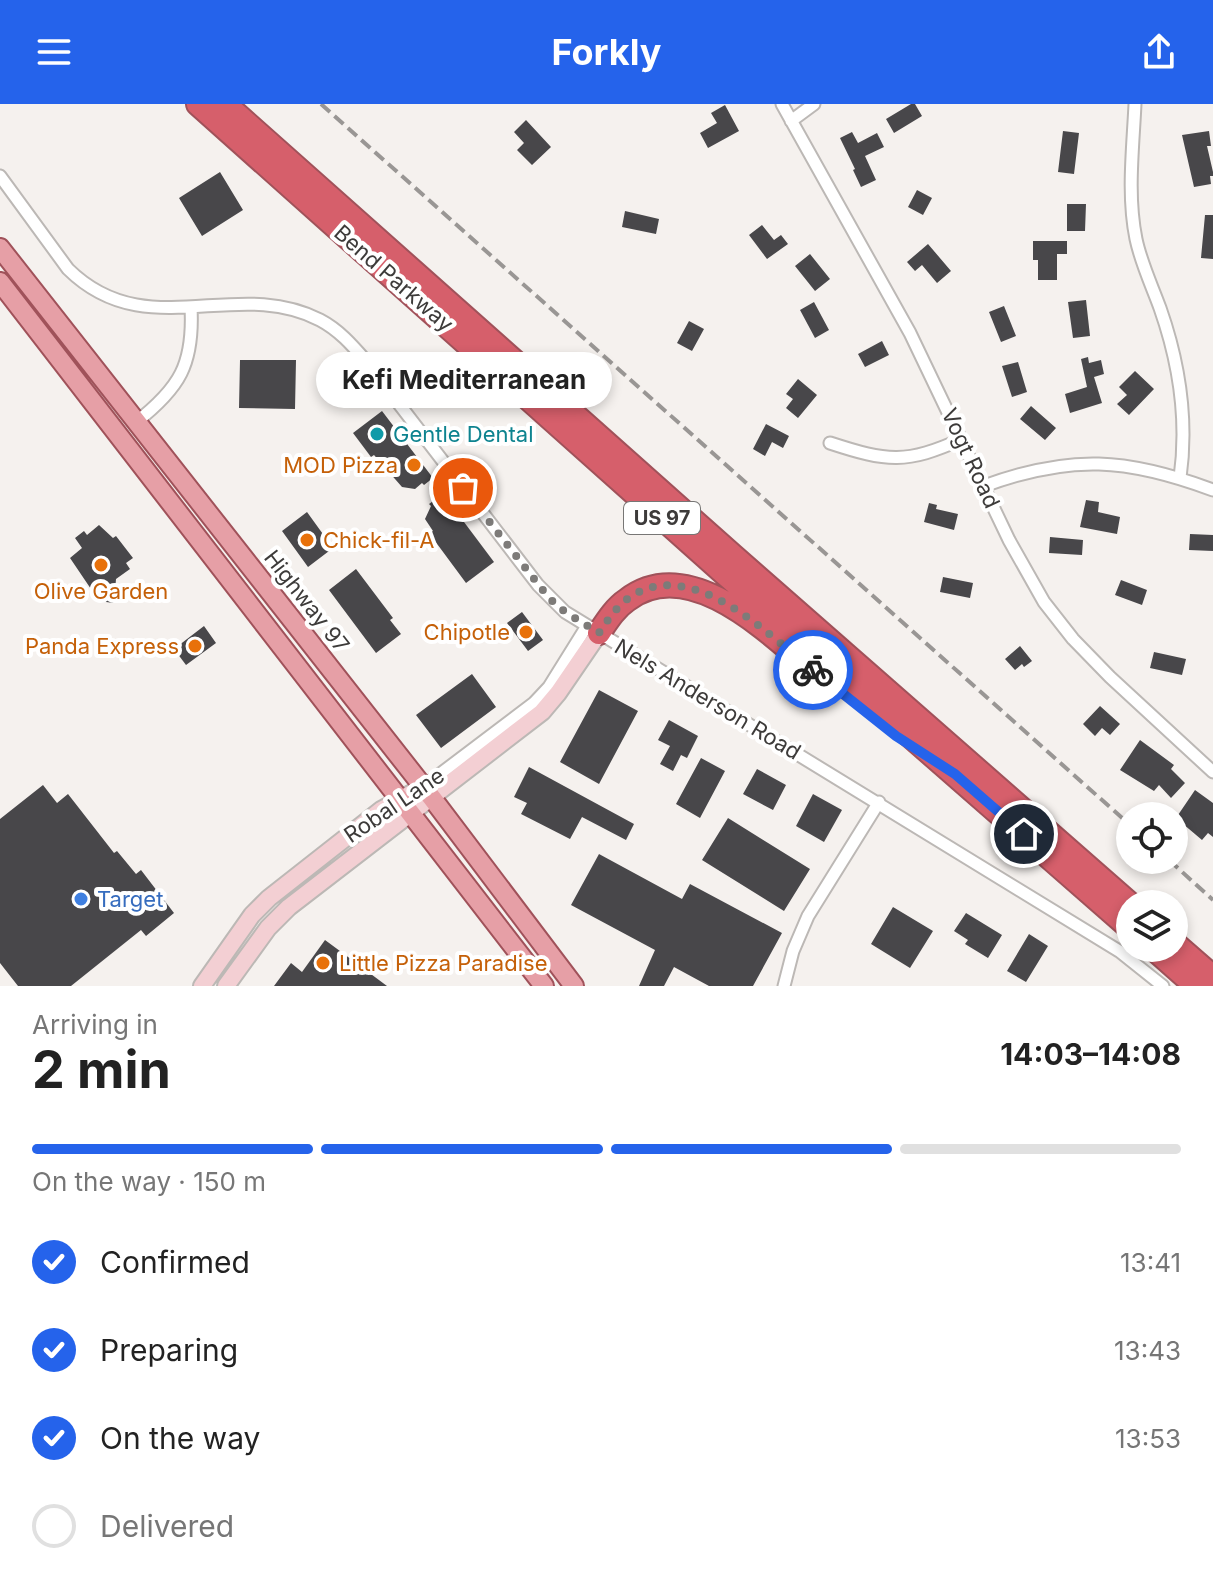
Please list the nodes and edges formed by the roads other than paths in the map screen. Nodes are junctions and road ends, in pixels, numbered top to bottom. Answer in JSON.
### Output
{"nodes":[{"id":1,"x":198,"y":104,"type":"edge"},
{"id":2,"x":225,"y":104,"type":"edge"},
{"id":3,"x":782,"y":104,"type":"edge"},
{"id":4,"x":814,"y":104,"type":"edge"},
{"id":5,"x":1135,"y":104,"type":"edge"},
{"id":6,"x":791,"y":121,"type":"junction"},
{"id":7,"x":0,"y":176,"type":"edge"},
{"id":8,"x":0,"y":248,"type":"edge"},
{"id":9,"x":0,"y":282,"type":"edge"},
{"id":10,"x":191,"y":307,"type":"junction"},
{"id":11,"x":135,"y":423,"type":"junction"},
{"id":12,"x":962,"y":439,"type":"junction"},
{"id":13,"x":830,"y":443,"type":"dead end"},
{"id":14,"x":1180,"y":478,"type":"junction"},
{"id":15,"x":984,"y":486,"type":"junction"},
{"id":16,"x":1213,"y":490,"type":"edge"},
{"id":17,"x":593,"y":629,"type":"junction"},
{"id":18,"x":1213,"y":772,"type":"edge"},
{"id":19,"x":955,"y":774,"type":"junction"},
{"id":20,"x":427,"y":792,"type":"junction"},
{"id":21,"x":879,"y":802,"type":"junction"},
{"id":22,"x":405,"y":807,"type":"junction"},
{"id":23,"x":1116,"y":892,"type":"edge"},
{"id":24,"x":1116,"y":916,"type":"edge"},
{"id":25,"x":1188,"y":955,"type":"edge"},
{"id":26,"x":1169,"y":962,"type":"edge"},
{"id":27,"x":1213,"y":977,"type":"edge"},
{"id":28,"x":202,"y":986,"type":"edge"},
{"id":29,"x":226,"y":986,"type":"edge"},
{"id":30,"x":544,"y":986,"type":"edge"},
{"id":31,"x":574,"y":986,"type":"edge"},
{"id":32,"x":784,"y":986,"type":"edge"},
{"id":33,"x":1163,"y":986,"type":"edge"},
{"id":34,"x":1196,"y":986,"type":"edge"}],
"edges":[{"from":1,"to":19,"type":"highway","name":"Bend Parkway","number":"US 97"},
{"from":2,"to":23,"type":"highway","name":"Bend Parkway","number":"US 97"},
{"from":3,"to":6,"type":"street","name":"Vogt Road"},
{"from":4,"to":6,"type":"street"},
{"from":5,"to":14,"type":"street"},
{"from":6,"to":12,"type":"street","name":"Vogt Road"},
{"from":7,"to":10,"type":"street","name":"Nels Anderson Road"},
{"from":8,"to":11,"type":"main road","name":"Highway 97"},
{"from":9,"to":22,"type":"main road"},
{"from":10,"to":11,"type":"street"},
{"from":10,"to":17,"type":"street","name":"Nels Anderson Road"},
{"from":11,"to":20,"type":"main road","name":"Highway 97"},
{"from":12,"to":13,"type":"street"},
{"from":12,"to":15,"type":"street","name":"Vogt Road"},
{"from":14,"to":15,"type":"street"},
{"from":14,"to":16,"type":"street"},
{"from":15,"to":18,"type":"street","name":"Vogt Road"},
{"from":17,"to":19,"type":"highway"},
{"from":17,"to":20,"type":"main road","name":"Robal Lane"},
{"from":17,"to":21,"type":"street","name":"Nels Anderson Road"},
{"from":19,"to":24,"type":"highway","name":"Bend Parkway","number":"US 97"},
{"from":20,"to":22,"type":"main road","name":"Robal Lane"},
{"from":20,"to":31,"type":"main road","name":"Highway 97"},
{"from":21,"to":32,"type":"street"},
{"from":21,"to":33,"type":"street","name":"Nels Anderson Road"},
{"from":22,"to":28,"type":"main road","name":"Robal Lane"},
{"from":22,"to":29,"type":"main road","name":"Robal Lane"},
{"from":22,"to":30,"type":"main road"},
{"from":25,"to":27,"type":"highway"},
{"from":26,"to":34,"type":"highway"}]}
